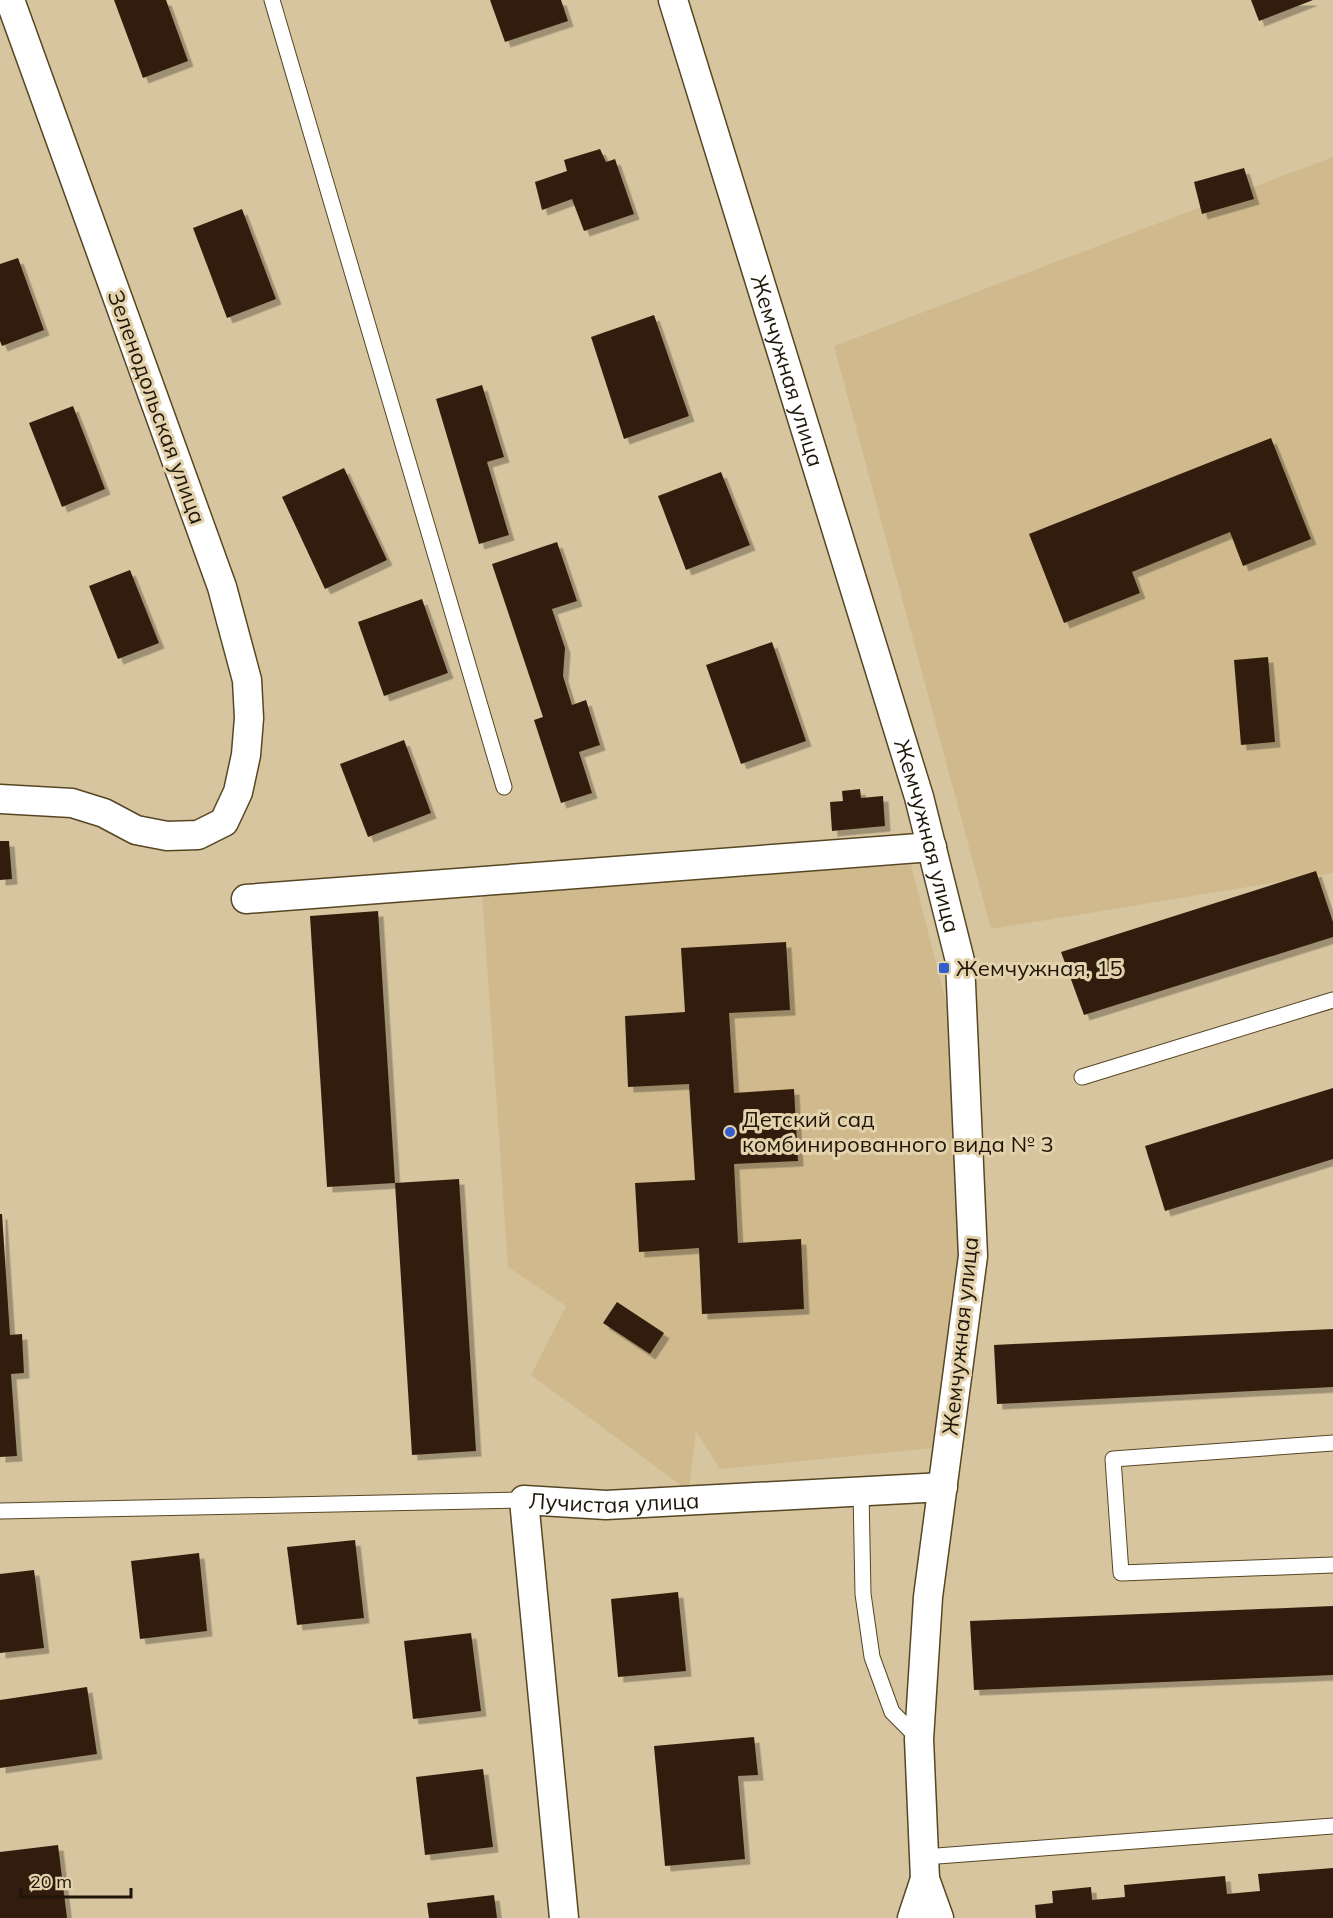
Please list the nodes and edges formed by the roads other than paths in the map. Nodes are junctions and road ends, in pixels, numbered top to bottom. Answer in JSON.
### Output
{"nodes":[{"id":1,"x":10,"y":0,"type":"edge"},
{"id":2,"x":272,"y":0,"type":"edge"},
{"id":3,"x":673,"y":0,"type":"edge"},
{"id":4,"x":504,"y":787,"type":"dead end"},
{"id":5,"x":0,"y":799,"type":"edge"},
{"id":6,"x":932,"y":847,"type":"junction"},
{"id":7,"x":246,"y":899,"type":"dead end"},
{"id":8,"x":1333,"y":1000,"type":"edge"},
{"id":9,"x":1082,"y":1077,"type":"dead end"},
{"id":10,"x":1333,"y":1443,"type":"edge"},
{"id":11,"x":943,"y":1487,"type":"junction"},
{"id":12,"x":861,"y":1491,"type":"junction"},
{"id":13,"x":524,"y":1500,"type":"junction"},
{"id":14,"x":0,"y":1511,"type":"edge"},
{"id":15,"x":1333,"y":1565,"type":"edge"},
{"id":16,"x":919,"y":1739,"type":"junction"},
{"id":17,"x":1333,"y":1826,"type":"edge"},
{"id":18,"x":925,"y":1868,"type":"junction"},
{"id":19,"x":564,"y":1918,"type":"edge"},
{"id":20,"x":912,"y":1918,"type":"edge"},
{"id":21,"x":939,"y":1918,"type":"edge"}],
"edges":[{"from":1,"to":5,"type":"street","name":"Зеленодольская улица"},
{"from":2,"to":4,"type":"lane"},
{"from":3,"to":6,"type":"street","name":"Жемчужная улица"},
{"from":6,"to":7,"type":"street"},
{"from":6,"to":11,"type":"street","name":"Жемчужная улица"},
{"from":8,"to":9,"type":"lane"},
{"from":10,"to":15,"type":"lane"},
{"from":11,"to":12,"type":"street","name":"Лучистая улица"},
{"from":11,"to":16,"type":"street","name":"Жемчужная улица"},
{"from":12,"to":13,"type":"street","name":"Лучистая улица"},
{"from":12,"to":16,"type":"lane"},
{"from":13,"to":14,"type":"lane"},
{"from":13,"to":19,"type":"street","name":"Лучистая улица"},
{"from":16,"to":18,"type":"street","name":"Жемчужная улица"},
{"from":17,"to":18,"type":"lane"},
{"from":18,"to":20,"type":"street"},
{"from":18,"to":21,"type":"street","name":"Жемчужная улица"}]}
